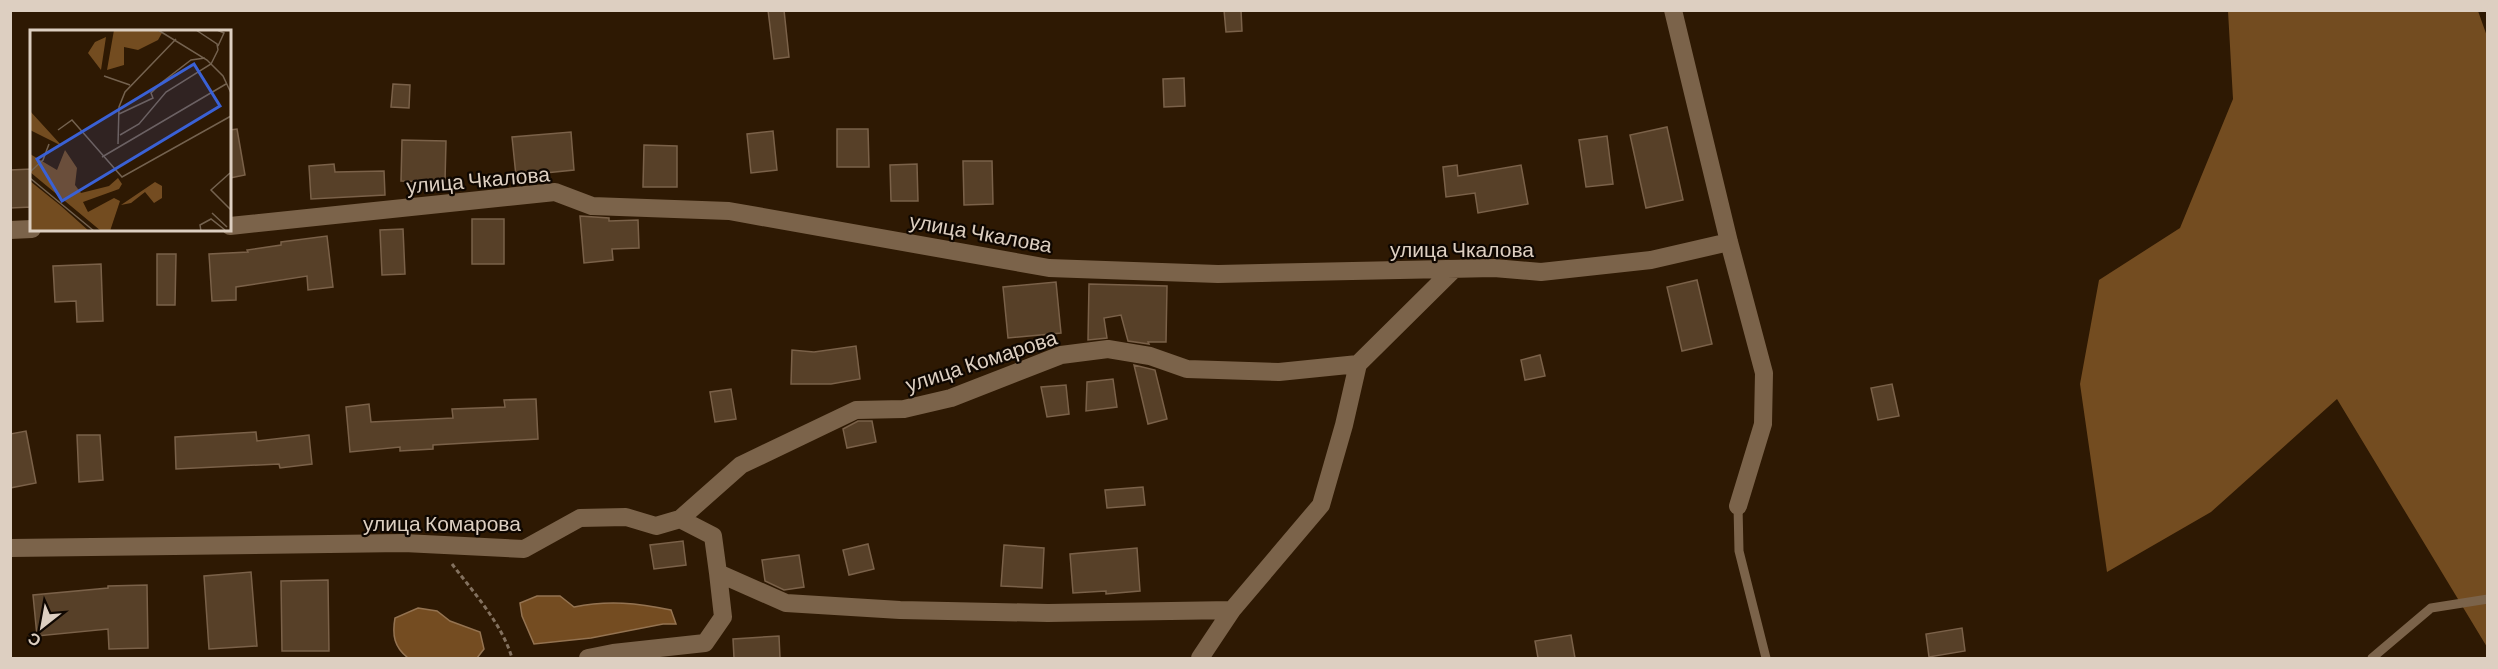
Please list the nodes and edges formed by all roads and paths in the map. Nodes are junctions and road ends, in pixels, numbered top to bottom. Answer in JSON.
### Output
{"nodes":[{"id":1,"x":1673,"y":10,"type":"edge"},
{"id":2,"x":231,"y":226,"type":"edge"},
{"id":3,"x":30,"y":229,"type":"edge"},
{"id":4,"x":10,"y":230,"type":"edge"},
{"id":5,"x":1729,"y":242,"type":"junction"},
{"id":6,"x":1454,"y":269,"type":"junction"},
{"id":7,"x":1358,"y":364,"type":"junction"},
{"id":8,"x":1738,"y":506,"type":"joint"},
{"id":9,"x":680,"y":519,"type":"junction"},
{"id":10,"x":438,"y":545,"type":"junction"},
{"id":11,"x":10,"y":548,"type":"edge"},
{"id":12,"x":718,"y":573,"type":"junction"},
{"id":13,"x":2487,"y":599,"type":"edge"},
{"id":14,"x":1232,"y":610,"type":"junction"},
{"id":15,"x":512,"y":658,"type":"edge"},
{"id":16,"x":588,"y":658,"type":"edge"},
{"id":17,"x":1200,"y":658,"type":"edge"},
{"id":18,"x":1766,"y":658,"type":"edge"},
{"id":19,"x":2372,"y":658,"type":"edge"}],
"edges":[{"from":1,"to":5,"type":"street"},
{"from":2,"to":6,"type":"street","name":"улица Чкалова"},
{"from":3,"to":4,"type":"street"},
{"from":5,"to":6,"type":"street","name":"улица Чкалова"},
{"from":5,"to":8,"type":"street"},
{"from":6,"to":7,"type":"street"},
{"from":7,"to":9,"type":"street","name":"улица Комарова"},
{"from":7,"to":14,"type":"street"},
{"from":8,"to":18,"type":"lane"},
{"from":9,"to":10,"type":"street","name":"улица Комарова"},
{"from":9,"to":12,"type":"street"},
{"from":10,"to":11,"type":"street","name":"улица Комарова"},
{"from":10,"to":15,"type":"path"},
{"from":12,"to":14,"type":"street"},
{"from":12,"to":16,"type":"street"},
{"from":13,"to":19,"type":"lane"},
{"from":14,"to":17,"type":"street"}]}
